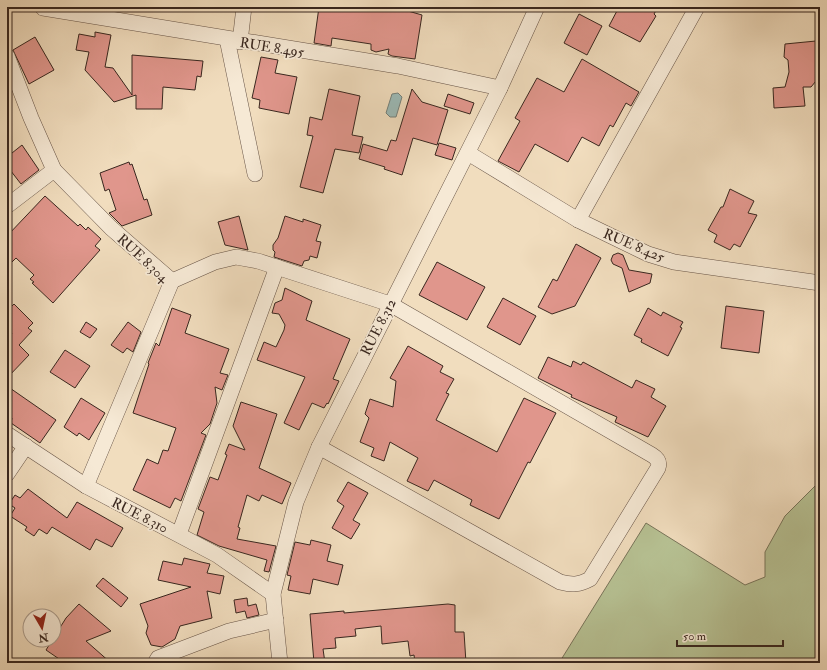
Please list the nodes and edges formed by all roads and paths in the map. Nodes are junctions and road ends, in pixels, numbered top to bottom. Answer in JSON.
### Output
{"nodes":[{"id":1,"x":244,"y":7,"type":"edge"},
{"id":2,"x":537,"y":7,"type":"edge"},
{"id":3,"x":697,"y":7,"type":"edge"},
{"id":4,"x":43,"y":8,"type":"dead end"},
{"id":5,"x":233,"y":41,"type":"junction"},
{"id":6,"x":7,"y":56,"type":"edge"},
{"id":7,"x":500,"y":88,"type":"junction"},
{"id":8,"x":468,"y":153,"type":"junction"},
{"id":9,"x":54,"y":170,"type":"junction"},
{"id":10,"x":255,"y":174,"type":"dead end"},
{"id":11,"x":7,"y":206,"type":"edge"},
{"id":12,"x":578,"y":220,"type":"junction"},
{"id":13,"x":277,"y":267,"type":"junction"},
{"id":14,"x":172,"y":281,"type":"junction"},
{"id":15,"x":820,"y":283,"type":"edge"},
{"id":16,"x":390,"y":304,"type":"junction"},
{"id":17,"x":7,"y":434,"type":"edge"},
{"id":18,"x":26,"y":446,"type":"junction"},
{"id":19,"x":319,"y":447,"type":"junction"},
{"id":20,"x":7,"y":474,"type":"edge"},
{"id":21,"x":86,"y":486,"type":"junction"},
{"id":22,"x":179,"y":534,"type":"junction"},
{"id":23,"x":272,"y":594,"type":"junction"},
{"id":24,"x":276,"y":620,"type":"junction"},
{"id":25,"x":155,"y":663,"type":"edge"},
{"id":26,"x":280,"y":663,"type":"edge"}],
"edges":[{"from":1,"to":5,"type":"street"},
{"from":2,"to":7,"type":"street","name":"RUE 8.312"},
{"from":3,"to":12,"type":"street"},
{"from":4,"to":5,"type":"street","name":"RUE 8.495"},
{"from":5,"to":7,"type":"street","name":"RUE 8.495"},
{"from":5,"to":10,"type":"street"},
{"from":6,"to":9,"type":"street"},
{"from":7,"to":8,"type":"street","name":"RUE 8.312"},
{"from":8,"to":12,"type":"street","name":"RUE 8.425"},
{"from":8,"to":16,"type":"street","name":"RUE 8.312"},
{"from":9,"to":11,"type":"street"},
{"from":9,"to":14,"type":"street","name":"RUE 8.304"},
{"from":12,"to":15,"type":"street","name":"RUE 8.425"},
{"from":13,"to":14,"type":"street"},
{"from":13,"to":16,"type":"street"},
{"from":13,"to":22,"type":"street"},
{"from":14,"to":21,"type":"street","name":"RUE 8.304"},
{"from":16,"to":19,"type":"street","name":"RUE 8.312"},
{"from":16,"to":19,"type":"street"},
{"from":17,"to":18,"type":"street","name":"RUE 8.310"},
{"from":18,"to":20,"type":"street"},
{"from":18,"to":21,"type":"street","name":"RUE 8.310"},
{"from":19,"to":23,"type":"street","name":"RUE 8.312"},
{"from":21,"to":22,"type":"street","name":"RUE 8.310"},
{"from":22,"to":23,"type":"street","name":"RUE 8.310"},
{"from":23,"to":24,"type":"street","name":"RUE 8.312"},
{"from":24,"to":25,"type":"street"},
{"from":24,"to":26,"type":"street","name":"RUE 8.312"}]}
